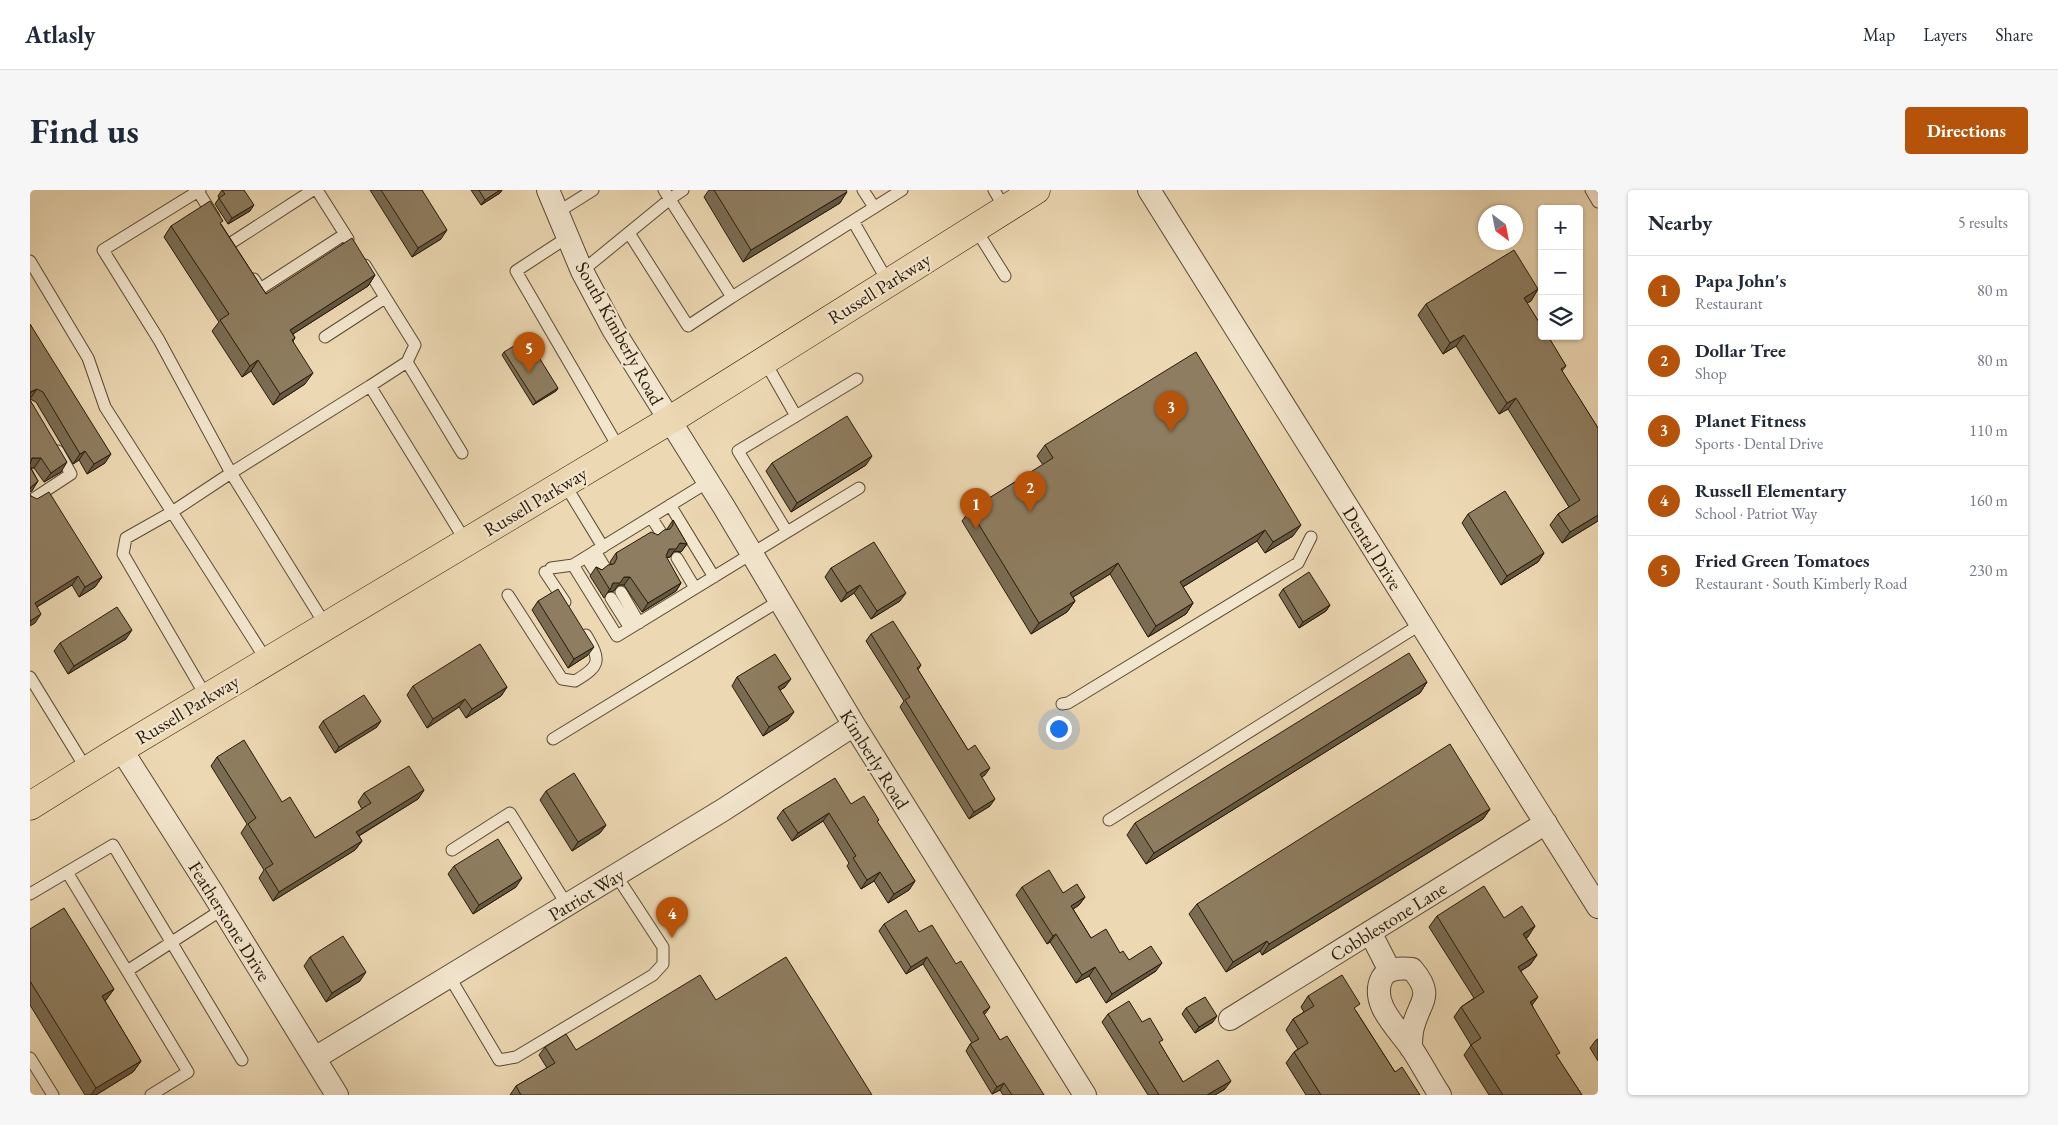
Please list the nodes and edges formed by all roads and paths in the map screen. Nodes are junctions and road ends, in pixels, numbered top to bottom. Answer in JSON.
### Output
{"nodes":[{"id":1,"x":199,"y":190,"type":"edge"},
{"id":2,"x":312,"y":190,"type":"edge"},
{"id":3,"x":317,"y":190,"type":"edge"},
{"id":4,"x":548,"y":190,"type":"edge"},
{"id":5,"x":593,"y":190,"type":"edge"},
{"id":6,"x":683,"y":190,"type":"edge"},
{"id":7,"x":863,"y":190,"type":"edge"},
{"id":8,"x":902,"y":190,"type":"edge"},
{"id":9,"x":1036,"y":190,"type":"edge"},
{"id":10,"x":1148,"y":190,"type":"edge"},
{"id":11,"x":1591,"y":190,"type":"edge"},
{"id":12,"x":667,"y":194,"type":"edge"},
{"id":13,"x":1000,"y":200,"type":"edge"},
{"id":14,"x":1598,"y":202,"type":"edge"},
{"id":15,"x":874,"y":207,"type":"junction"},
{"id":16,"x":558,"y":212,"type":"junction"},
{"id":17,"x":853,"y":221,"type":"junction"},
{"id":18,"x":975,"y":228,"type":"junction"},
{"id":19,"x":628,"y":233,"type":"junction"},
{"id":20,"x":345,"y":234,"type":"junction"},
{"id":21,"x":568,"y":237,"type":"junction"},
{"id":22,"x":30,"y":261,"type":"edge"},
{"id":23,"x":246,"y":266,"type":"edge"},
{"id":24,"x":582,"y":270,"type":"junction"},
{"id":25,"x":1005,"y":276,"type":"dead end"},
{"id":26,"x":888,"y":283,"type":"junction"},
{"id":27,"x":385,"y":298,"type":"junction"},
{"id":28,"x":732,"y":298,"type":"junction"},
{"id":29,"x":325,"y":337,"type":"dead end"},
{"id":30,"x":764,"y":360,"type":"junction"},
{"id":31,"x":407,"y":362,"type":"junction"},
{"id":32,"x":857,"y":379,"type":"dead end"},
{"id":33,"x":370,"y":386,"type":"junction"},
{"id":34,"x":796,"y":416,"type":"junction"},
{"id":35,"x":670,"y":420,"type":"junction"},
{"id":36,"x":51,"y":440,"type":"edge"},
{"id":37,"x":620,"y":450,"type":"junction"},
{"id":38,"x":462,"y":453,"type":"dead end"},
{"id":39,"x":231,"y":473,"type":"junction"},
{"id":40,"x":34,"y":481,"type":"edge"},
{"id":41,"x":708,"y":482,"type":"junction"},
{"id":42,"x":564,"y":483,"type":"junction"},
{"id":43,"x":859,"y":488,"type":"dead end"},
{"id":44,"x":42,"y":493,"type":"junction"},
{"id":45,"x":30,"y":501,"type":"edge"},
{"id":46,"x":670,"y":505,"type":"junction"},
{"id":47,"x":172,"y":512,"type":"junction"},
{"id":48,"x":647,"y":520,"type":"junction"},
{"id":49,"x":787,"y":532,"type":"junction"},
{"id":50,"x":655,"y":534,"type":"edge"},
{"id":51,"x":1311,"y":537,"type":"dead end"},
{"id":52,"x":466,"y":542,"type":"junction"},
{"id":53,"x":595,"y":552,"type":"junction"},
{"id":54,"x":751,"y":554,"type":"junction"},
{"id":55,"x":672,"y":561,"type":"edge"},
{"id":56,"x":573,"y":564,"type":"junction"},
{"id":57,"x":600,"y":569,"type":"edge"},
{"id":58,"x":714,"y":576,"type":"junction"},
{"id":59,"x":691,"y":591,"type":"junction"},
{"id":60,"x":508,"y":595,"type":"dead end"},
{"id":61,"x":616,"y":595,"type":"edge"},
{"id":62,"x":779,"y":601,"type":"junction"},
{"id":63,"x":570,"y":610,"type":"edge"},
{"id":64,"x":1421,"y":624,"type":"junction"},
{"id":65,"x":635,"y":625,"type":"junction"},
{"id":66,"x":326,"y":626,"type":"junction"},
{"id":67,"x":580,"y":626,"type":"edge"},
{"id":68,"x":267,"y":661,"type":"junction"},
{"id":69,"x":30,"y":677,"type":"edge"},
{"id":70,"x":207,"y":698,"type":"junction"},
{"id":71,"x":1062,"y":704,"type":"dead end"},
{"id":72,"x":854,"y":725,"type":"junction"},
{"id":73,"x":553,"y":738,"type":"dead end"},
{"id":74,"x":121,"y":749,"type":"junction"},
{"id":75,"x":87,"y":770,"type":"junction"},
{"id":76,"x":30,"y":806,"type":"edge"},
{"id":77,"x":1109,"y":820,"type":"dead end"},
{"id":78,"x":1546,"y":823,"type":"junction"},
{"id":79,"x":452,"y":850,"type":"dead end"},
{"id":80,"x":67,"y":872,"type":"junction"},
{"id":81,"x":616,"y":875,"type":"junction"},
{"id":82,"x":30,"y":894,"type":"edge"},
{"id":83,"x":568,"y":905,"type":"junction"},
{"id":84,"x":1598,"y":907,"type":"edge"},
{"id":85,"x":223,"y":909,"type":"junction"},
{"id":86,"x":1370,"y":932,"type":"junction"},
{"id":87,"x":172,"y":943,"type":"junction"},
{"id":88,"x":1390,"y":971,"type":"junction"},
{"id":89,"x":127,"y":972,"type":"junction"},
{"id":90,"x":449,"y":976,"type":"junction"},
{"id":91,"x":1230,"y":1019,"type":"dead end"},
{"id":92,"x":1411,"y":1048,"type":"junction"},
{"id":93,"x":30,"y":1058,"type":"edge"},
{"id":94,"x":315,"y":1058,"type":"junction"},
{"id":95,"x":242,"y":1060,"type":"dead end"},
{"id":96,"x":53,"y":1095,"type":"edge"},
{"id":97,"x":152,"y":1095,"type":"edge"},
{"id":98,"x":337,"y":1095,"type":"edge"},
{"id":99,"x":1085,"y":1095,"type":"edge"},
{"id":100,"x":1440,"y":1095,"type":"edge"}],
"edges":[{"from":1,"to":2,"type":"lane"},
{"from":1,"to":39,"type":"lane"},
{"from":3,"to":20,"type":"lane"},
{"from":4,"to":16,"type":"street","name":"South Kimberly Road"},
{"from":5,"to":16,"type":"lane"},
{"from":6,"to":12,"type":"lane"},
{"from":7,"to":15,"type":"lane"},
{"from":8,"to":15,"type":"lane"},
{"from":9,"to":13,"type":"main road","name":"Russell Parkway"},
{"from":10,"to":64,"type":"street","name":"Dental Drive"},
{"from":11,"to":14,"type":"lane"},
{"from":12,"to":19,"type":"lane"},
{"from":12,"to":28,"type":"lane"},
{"from":13,"to":18,"type":"main road","name":"Russell Parkway"},
{"from":15,"to":17,"type":"lane"},
{"from":16,"to":21,"type":"street","name":"South Kimberly Road"},
{"from":17,"to":26,"type":"lane"},
{"from":17,"to":28,"type":"lane"},
{"from":18,"to":25,"type":"lane"},
{"from":18,"to":26,"type":"main road","name":"Russell Parkway"},
{"from":19,"to":24,"type":"lane"},
{"from":19,"to":28,"type":"lane"},
{"from":20,"to":23,"type":"lane"},
{"from":20,"to":27,"type":"lane"},
{"from":21,"to":24,"type":"street","name":"South Kimberly Road"},
{"from":21,"to":37,"type":"lane"},
{"from":22,"to":47,"type":"lane"},
{"from":24,"to":35,"type":"street","name":"South Kimberly Road"},
{"from":26,"to":30,"type":"main road","name":"Russell Parkway"},
{"from":27,"to":29,"type":"lane"},
{"from":27,"to":31,"type":"lane"},
{"from":30,"to":34,"type":"lane"},
{"from":30,"to":35,"type":"main road","name":"Russell Parkway"},
{"from":31,"to":33,"type":"lane"},
{"from":31,"to":38,"type":"lane"},
{"from":32,"to":34,"type":"lane"},
{"from":33,"to":39,"type":"lane"},
{"from":33,"to":52,"type":"lane"},
{"from":34,"to":49,"type":"lane"},
{"from":35,"to":37,"type":"main road","name":"Russell Parkway"},
{"from":35,"to":41,"type":"street","name":"Kimberly Road"},
{"from":36,"to":44,"type":"lane"},
{"from":37,"to":42,"type":"main road","name":"Russell Parkway"},
{"from":39,"to":47,"type":"lane"},
{"from":39,"to":66,"type":"lane"},
{"from":40,"to":44,"type":"lane"},
{"from":41,"to":46,"type":"lane"},
{"from":41,"to":54,"type":"street","name":"Kimberly Road"},
{"from":42,"to":52,"type":"main road","name":"Russell Parkway"},
{"from":42,"to":53,"type":"lane"},
{"from":43,"to":49,"type":"lane"},
{"from":44,"to":45,"type":"lane"},
{"from":46,"to":48,"type":"lane"},
{"from":46,"to":58,"type":"lane"},
{"from":47,"to":68,"type":"lane"},
{"from":47,"to":70,"type":"lane"},
{"from":48,"to":50,"type":"lane"},
{"from":48,"to":53,"type":"lane"},
{"from":49,"to":54,"type":"lane"},
{"from":51,"to":71,"type":"lane"},
{"from":52,"to":66,"type":"main road","name":"Russell Parkway"},
{"from":53,"to":56,"type":"lane"},
{"from":53,"to":57,"type":"lane"},
{"from":54,"to":58,"type":"lane"},
{"from":54,"to":62,"type":"street","name":"Kimberly Road"},
{"from":55,"to":59,"type":"lane"},
{"from":56,"to":63,"type":"lane"},
{"from":56,"to":65,"type":"lane"},
{"from":58,"to":59,"type":"lane"},
{"from":59,"to":65,"type":"lane"},
{"from":60,"to":67,"type":"lane"},
{"from":61,"to":65,"type":"lane"},
{"from":62,"to":72,"type":"street","name":"Kimberly Road"},
{"from":62,"to":73,"type":"lane"},
{"from":64,"to":77,"type":"lane"},
{"from":64,"to":78,"type":"street","name":"Dental Drive"},
{"from":66,"to":68,"type":"main road","name":"Russell Parkway"},
{"from":68,"to":70,"type":"main road","name":"Russell Parkway"},
{"from":69,"to":75,"type":"lane"},
{"from":70,"to":74,"type":"main road","name":"Russell Parkway"},
{"from":72,"to":81,"type":"street","name":"Patriot Way"},
{"from":72,"to":99,"type":"street","name":"Kimberly Road"},
{"from":74,"to":75,"type":"main road","name":"Russell Parkway"},
{"from":74,"to":85,"type":"street","name":"Featherstone Drive"},
{"from":75,"to":76,"type":"main road","name":"Russell Parkway"},
{"from":78,"to":84,"type":"street","name":"Dental Drive"},
{"from":78,"to":86,"type":"street","name":"Cobblestone Lane"},
{"from":79,"to":83,"type":"lane"},
{"from":80,"to":82,"type":"lane"},
{"from":80,"to":87,"type":"lane"},
{"from":80,"to":89,"type":"lane"},
{"from":81,"to":83,"type":"street","name":"Patriot Way"},
{"from":81,"to":90,"type":"lane"},
{"from":83,"to":90,"type":"street","name":"Patriot Way"},
{"from":85,"to":87,"type":"lane"},
{"from":85,"to":94,"type":"street","name":"Featherstone Drive"},
{"from":86,"to":88,"type":"street"},
{"from":86,"to":91,"type":"street","name":"Cobblestone Lane"},
{"from":87,"to":89,"type":"lane"},
{"from":87,"to":95,"type":"lane"},
{"from":88,"to":92,"type":"street"},
{"from":88,"to":92,"type":"street"},
{"from":89,"to":97,"type":"lane"},
{"from":90,"to":94,"type":"street","name":"Patriot Way"},
{"from":92,"to":100,"type":"street"},
{"from":93,"to":96,"type":"lane"},
{"from":94,"to":98,"type":"street","name":"Featherstone Drive"}]}
